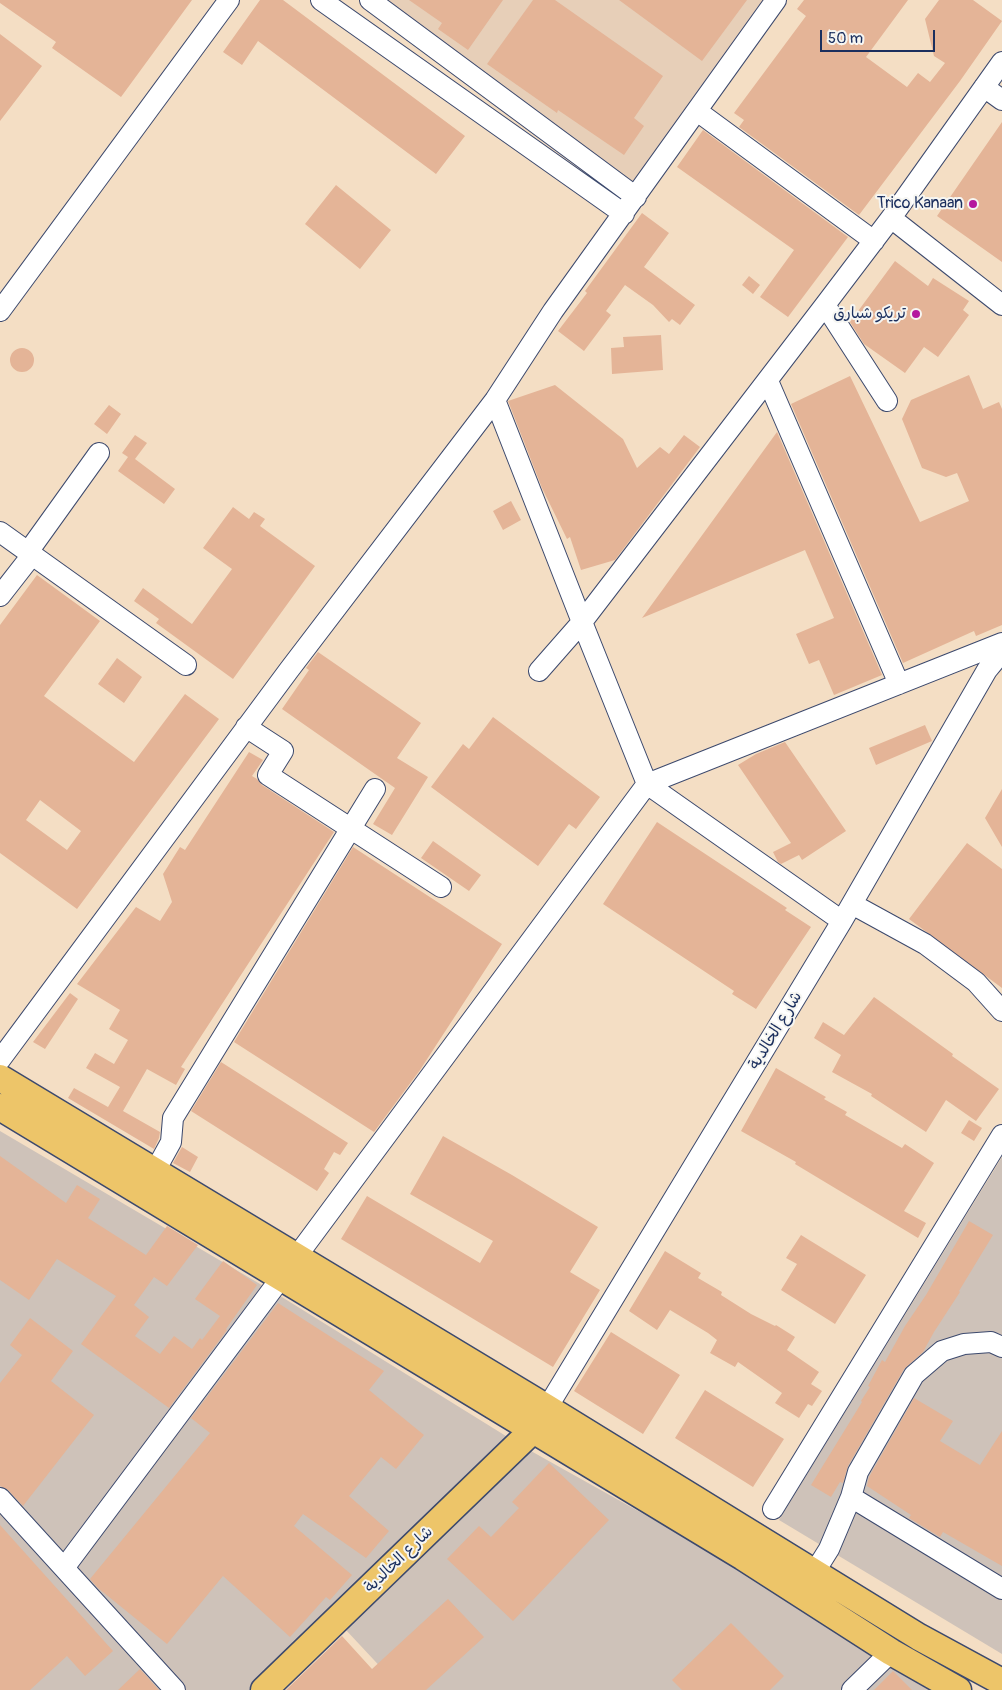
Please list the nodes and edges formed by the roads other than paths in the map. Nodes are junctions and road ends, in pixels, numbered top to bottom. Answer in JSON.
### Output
{"nodes":[{"id":1,"x":229,"y":0,"type":"edge"},
{"id":2,"x":321,"y":0,"type":"edge"},
{"id":3,"x":370,"y":0,"type":"edge"},
{"id":4,"x":776,"y":0,"type":"edge"},
{"id":5,"x":1002,"y":62,"type":"edge"},
{"id":6,"x":984,"y":87,"type":"junction"},
{"id":7,"x":1002,"y":100,"type":"edge"},
{"id":8,"x":697,"y":111,"type":"junction"},
{"id":9,"x":636,"y":196,"type":"junction"},
{"id":10,"x":624,"y":214,"type":"junction"},
{"id":11,"x":891,"y":218,"type":"junction"},
{"id":12,"x":874,"y":241,"type":"junction"},
{"id":13,"x":1000,"y":300,"type":"edge"},
{"id":14,"x":825,"y":306,"type":"junction"},
{"id":15,"x":0,"y":310,"type":"edge"},
{"id":16,"x":768,"y":381,"type":"junction"},
{"id":17,"x":495,"y":400,"type":"junction"},
{"id":18,"x":887,"y":401,"type":"dead end"},
{"id":19,"x":99,"y":453,"type":"dead end"},
{"id":20,"x":0,"y":532,"type":"edge"},
{"id":21,"x":30,"y":553,"type":"junction"},
{"id":22,"x":0,"y":596,"type":"edge"},
{"id":23,"x":582,"y":622,"type":"junction"},
{"id":24,"x":1002,"y":643,"type":"edge"},
{"id":25,"x":1002,"y":652,"type":"edge"},
{"id":26,"x":186,"y":665,"type":"dead end"},
{"id":27,"x":539,"y":671,"type":"dead end"},
{"id":28,"x":899,"y":684,"type":"junction"},
{"id":29,"x":246,"y":728,"type":"junction"},
{"id":30,"x":647,"y":784,"type":"junction"},
{"id":31,"x":375,"y":789,"type":"dead end"},
{"id":32,"x":351,"y":828,"type":"junction"},
{"id":33,"x":441,"y":887,"type":"dead end"},
{"id":34,"x":847,"y":913,"type":"junction"},
{"id":35,"x":1002,"y":1010,"type":"edge"},
{"id":36,"x":0,"y":1060,"type":"edge"},
{"id":37,"x":0,"y":1078,"type":"edge"},
{"id":38,"x":0,"y":1107,"type":"edge"},
{"id":39,"x":1002,"y":1135,"type":"edge"},
{"id":40,"x":155,"y":1171,"type":"junction"},
{"id":41,"x":296,"y":1256,"type":"junction"},
{"id":42,"x":281,"y":1278,"type":"junction"},
{"id":43,"x":1002,"y":1346,"type":"edge"},
{"id":44,"x":540,"y":1419,"type":"junction"},
{"id":45,"x":851,"y":1497,"type":"junction"},
{"id":46,"x":0,"y":1498,"type":"edge"},
{"id":47,"x":773,"y":1509,"type":"dead end"},
{"id":48,"x":64,"y":1568,"type":"junction"},
{"id":49,"x":814,"y":1573,"type":"junction"},
{"id":50,"x":1002,"y":1589,"type":"edge"},
{"id":51,"x":891,"y":1652,"type":"junction"},
{"id":52,"x":1002,"y":1682,"type":"edge"},
{"id":53,"x":954,"y":1689,"type":"edge"},
{"id":54,"x":175,"y":1690,"type":"edge"},
{"id":55,"x":264,"y":1690,"type":"edge"},
{"id":56,"x":852,"y":1690,"type":"edge"}],
"edges":[{"from":1,"to":15,"type":"street"},
{"from":2,"to":10,"type":"street"},
{"from":3,"to":9,"type":"street"},
{"from":4,"to":8,"type":"street"},
{"from":5,"to":6,"type":"street"},
{"from":6,"to":7,"type":"street"},
{"from":6,"to":11,"type":"street"},
{"from":8,"to":9,"type":"street"},
{"from":8,"to":12,"type":"street"},
{"from":9,"to":10,"type":"street"},
{"from":10,"to":17,"type":"street"},
{"from":11,"to":12,"type":"street"},
{"from":11,"to":13,"type":"street"},
{"from":12,"to":14,"type":"street"},
{"from":14,"to":16,"type":"street"},
{"from":14,"to":18,"type":"street"},
{"from":16,"to":23,"type":"street"},
{"from":16,"to":28,"type":"street"},
{"from":17,"to":23,"type":"street"},
{"from":17,"to":29,"type":"street"},
{"from":19,"to":21,"type":"street"},
{"from":20,"to":21,"type":"street"},
{"from":21,"to":22,"type":"street"},
{"from":21,"to":26,"type":"street"},
{"from":23,"to":27,"type":"street"},
{"from":23,"to":30,"type":"street"},
{"from":24,"to":28,"type":"street"},
{"from":25,"to":34,"type":"street","name":"شارع الخالدية"},
{"from":28,"to":30,"type":"street"},
{"from":29,"to":32,"type":"street"},
{"from":29,"to":36,"type":"street"},
{"from":30,"to":34,"type":"street"},
{"from":30,"to":41,"type":"street"},
{"from":31,"to":32,"type":"street"},
{"from":32,"to":33,"type":"street"},
{"from":32,"to":40,"type":"street"},
{"from":34,"to":35,"type":"street"},
{"from":34,"to":44,"type":"street","name":"شارع الخالدية"},
{"from":37,"to":40,"type":"main road"},
{"from":38,"to":42,"type":"main road"},
{"from":39,"to":47,"type":"street"},
{"from":40,"to":41,"type":"main road"},
{"from":41,"to":44,"type":"main road"},
{"from":42,"to":44,"type":"main road"},
{"from":42,"to":48,"type":"street"},
{"from":43,"to":45,"type":"street"},
{"from":44,"to":49,"type":"main road"},
{"from":44,"to":51,"type":"main road"},
{"from":44,"to":55,"type":"main road","name":"شارع الخالدية"},
{"from":45,"to":49,"type":"street"},
{"from":45,"to":50,"type":"street"},
{"from":46,"to":48,"type":"street"},
{"from":48,"to":54,"type":"street"},
{"from":49,"to":52,"type":"main road"},
{"from":51,"to":53,"type":"main road"},
{"from":51,"to":56,"type":"street"}]}
